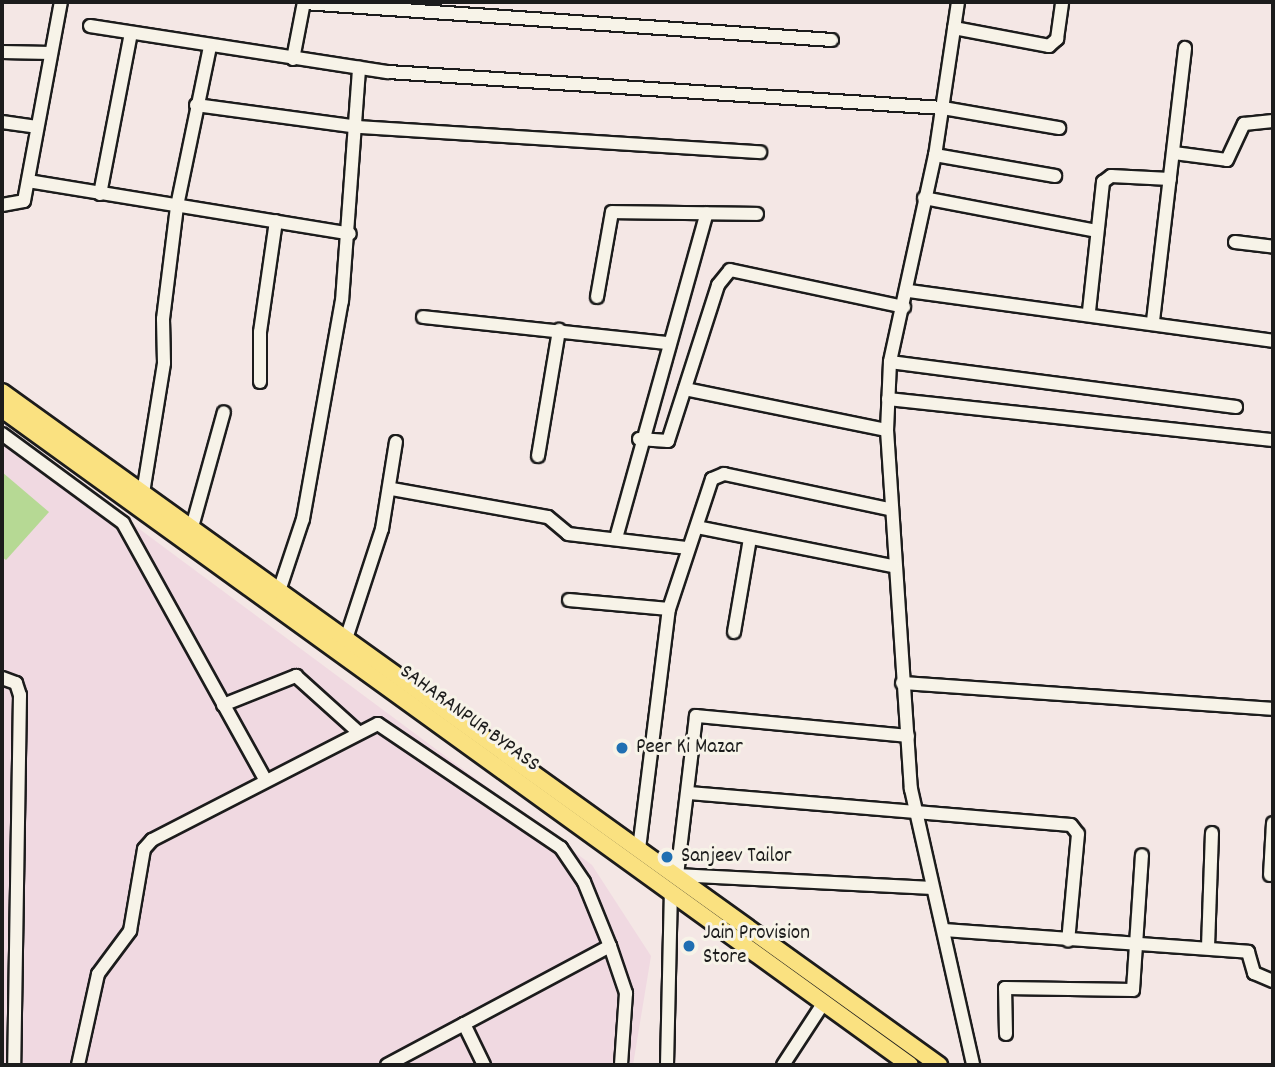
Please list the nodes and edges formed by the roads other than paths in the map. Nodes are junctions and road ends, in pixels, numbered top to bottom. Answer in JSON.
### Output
{"nodes":[{"id":1,"x":61,"y":2,"type":"edge"},
{"id":2,"x":304,"y":2,"type":"edge"},
{"id":3,"x":958,"y":2,"type":"edge"},
{"id":4,"x":1062,"y":2,"type":"edge"},
{"id":5,"x":90,"y":26,"type":"dead end"},
{"id":6,"x":954,"y":28,"type":"junction"},
{"id":7,"x":131,"y":33,"type":"junction"},
{"id":8,"x":832,"y":40,"type":"dead end"},
{"id":9,"x":210,"y":47,"type":"junction"},
{"id":10,"x":1185,"y":48,"type":"dead end"},
{"id":11,"x":2,"y":52,"type":"edge"},
{"id":12,"x":51,"y":53,"type":"junction"},
{"id":13,"x":293,"y":59,"type":"junction"},
{"id":14,"x":359,"y":68,"type":"junction"},
{"id":15,"x":196,"y":105,"type":"junction"},
{"id":16,"x":943,"y":108,"type":"junction"},
{"id":17,"x":1273,"y":121,"type":"edge"},
{"id":18,"x":2,"y":122,"type":"edge"},
{"id":19,"x":37,"y":127,"type":"junction"},
{"id":20,"x":359,"y":127,"type":"junction"},
{"id":21,"x":1059,"y":128,"type":"dead end"},
{"id":22,"x":760,"y":152,"type":"dead end"},
{"id":23,"x":1174,"y":153,"type":"junction"},
{"id":24,"x":935,"y":155,"type":"junction"},
{"id":25,"x":1055,"y":176,"type":"dead end"},
{"id":26,"x":1170,"y":179,"type":"junction"},
{"id":27,"x":28,"y":181,"type":"junction"},
{"id":28,"x":100,"y":194,"type":"junction"},
{"id":29,"x":924,"y":198,"type":"junction"},
{"id":30,"x":2,"y":205,"type":"edge"},
{"id":31,"x":177,"y":206,"type":"junction"},
{"id":32,"x":708,"y":213,"type":"junction"},
{"id":33,"x":757,"y":214,"type":"dead end"},
{"id":34,"x":275,"y":221,"type":"junction"},
{"id":35,"x":1097,"y":231,"type":"junction"},
{"id":36,"x":350,"y":234,"type":"junction"},
{"id":37,"x":1235,"y":242,"type":"dead end"},
{"id":38,"x":1273,"y":247,"type":"edge"},
{"id":39,"x":909,"y":291,"type":"junction"},
{"id":40,"x":597,"y":297,"type":"dead end"},
{"id":41,"x":904,"y":307,"type":"junction"},
{"id":42,"x":1089,"y":311,"type":"junction"},
{"id":43,"x":423,"y":317,"type":"dead end"},
{"id":44,"x":1153,"y":321,"type":"junction"},
{"id":45,"x":559,"y":330,"type":"junction"},
{"id":46,"x":1273,"y":341,"type":"edge"},
{"id":47,"x":668,"y":343,"type":"junction"},
{"id":48,"x":890,"y":362,"type":"junction"},
{"id":49,"x":260,"y":382,"type":"dead end"},
{"id":50,"x":685,"y":389,"type":"junction"},
{"id":51,"x":2,"y":392,"type":"edge"},
{"id":52,"x":888,"y":399,"type":"junction"},
{"id":53,"x":1236,"y":407,"type":"dead end"},
{"id":54,"x":2,"y":409,"type":"edge"},
{"id":55,"x":224,"y":412,"type":"dead end"},
{"id":56,"x":887,"y":430,"type":"junction"},
{"id":57,"x":2,"y":434,"type":"edge"},
{"id":58,"x":639,"y":439,"type":"junction"},
{"id":59,"x":1273,"y":440,"type":"edge"},
{"id":60,"x":396,"y":442,"type":"dead end"},
{"id":61,"x":538,"y":456,"type":"dead end"},
{"id":62,"x":392,"y":489,"type":"junction"},
{"id":63,"x":144,"y":493,"type":"junction"},
{"id":64,"x":889,"y":509,"type":"junction"},
{"id":65,"x":192,"y":527,"type":"junction"},
{"id":66,"x":697,"y":527,"type":"junction"},
{"id":67,"x":616,"y":538,"type":"junction"},
{"id":68,"x":750,"y":538,"type":"junction"},
{"id":69,"x":688,"y":548,"type":"junction"},
{"id":70,"x":893,"y":566,"type":"junction"},
{"id":71,"x":278,"y":594,"type":"junction"},
{"id":72,"x":569,"y":600,"type":"dead end"},
{"id":73,"x":669,"y":609,"type":"junction"},
{"id":74,"x":734,"y":632,"type":"dead end"},
{"id":75,"x":346,"y":639,"type":"junction"},
{"id":76,"x":2,"y":678,"type":"edge"},
{"id":77,"x":902,"y":683,"type":"junction"},
{"id":78,"x":223,"y":705,"type":"junction"},
{"id":79,"x":1273,"y":709,"type":"edge"},
{"id":80,"x":357,"y":731,"type":"junction"},
{"id":81,"x":908,"y":736,"type":"junction"},
{"id":82,"x":265,"y":779,"type":"junction"},
{"id":83,"x":689,"y":793,"type":"junction"},
{"id":84,"x":914,"y":809,"type":"junction"},
{"id":85,"x":1273,"y":823,"type":"edge"},
{"id":86,"x":1212,"y":833,"type":"dead end"},
{"id":87,"x":639,"y":849,"type":"junction"},
{"id":88,"x":1142,"y":855,"type":"dead end"},
{"id":89,"x":677,"y":875,"type":"junction"},
{"id":90,"x":1270,"y":875,"type":"dead end"},
{"id":91,"x":932,"y":888,"type":"junction"},
{"id":92,"x":671,"y":892,"type":"junction"},
{"id":93,"x":944,"y":930,"type":"junction"},
{"id":94,"x":1068,"y":941,"type":"junction"},
{"id":95,"x":1136,"y":942,"type":"junction"},
{"id":96,"x":610,"y":946,"type":"junction"},
{"id":97,"x":1208,"y":947,"type":"junction"},
{"id":98,"x":1273,"y":981,"type":"edge"},
{"id":99,"x":824,"y":1002,"type":"junction"},
{"id":100,"x":464,"y":1024,"type":"junction"},
{"id":101,"x":1006,"y":1034,"type":"dead end"},
{"id":102,"x":14,"y":1065,"type":"edge"},
{"id":103,"x":78,"y":1065,"type":"edge"},
{"id":104,"x":387,"y":1065,"type":"edge"},
{"id":105,"x":484,"y":1065,"type":"edge"},
{"id":106,"x":621,"y":1065,"type":"edge"},
{"id":107,"x":667,"y":1065,"type":"edge"},
{"id":108,"x":783,"y":1065,"type":"edge"},
{"id":109,"x":910,"y":1065,"type":"edge"},
{"id":110,"x":939,"y":1065,"type":"edge"},
{"id":111,"x":973,"y":1065,"type":"edge"}],
"edges":[{"from":1,"to":12,"type":"street"},
{"from":2,"to":8,"type":"street"},
{"from":2,"to":13,"type":"street"},
{"from":3,"to":6,"type":"street"},
{"from":4,"to":6,"type":"street"},
{"from":5,"to":7,"type":"street"},
{"from":6,"to":16,"type":"street"},
{"from":7,"to":9,"type":"street"},
{"from":7,"to":28,"type":"street"},
{"from":9,"to":13,"type":"street"},
{"from":9,"to":15,"type":"street"},
{"from":10,"to":23,"type":"street"},
{"from":11,"to":12,"type":"street"},
{"from":12,"to":19,"type":"street"},
{"from":13,"to":14,"type":"street"},
{"from":14,"to":16,"type":"street"},
{"from":14,"to":20,"type":"street"},
{"from":15,"to":20,"type":"street"},
{"from":15,"to":31,"type":"street"},
{"from":16,"to":21,"type":"street"},
{"from":16,"to":24,"type":"street"},
{"from":17,"to":23,"type":"street"},
{"from":18,"to":19,"type":"street"},
{"from":19,"to":27,"type":"street"},
{"from":20,"to":22,"type":"street"},
{"from":20,"to":36,"type":"street"},
{"from":23,"to":26,"type":"street"},
{"from":24,"to":25,"type":"street"},
{"from":24,"to":29,"type":"street"},
{"from":26,"to":35,"type":"street"},
{"from":26,"to":44,"type":"street"},
{"from":27,"to":28,"type":"street"},
{"from":27,"to":30,"type":"street"},
{"from":28,"to":31,"type":"street"},
{"from":29,"to":35,"type":"street"},
{"from":29,"to":39,"type":"street"},
{"from":31,"to":34,"type":"street"},
{"from":31,"to":63,"type":"street"},
{"from":32,"to":33,"type":"street"},
{"from":32,"to":40,"type":"street"},
{"from":32,"to":47,"type":"street"},
{"from":34,"to":36,"type":"street"},
{"from":34,"to":49,"type":"street"},
{"from":35,"to":42,"type":"street"},
{"from":36,"to":71,"type":"street"},
{"from":37,"to":38,"type":"street"},
{"from":39,"to":41,"type":"street"},
{"from":39,"to":42,"type":"street"},
{"from":41,"to":48,"type":"street"},
{"from":41,"to":50,"type":"street"},
{"from":42,"to":44,"type":"street"},
{"from":43,"to":45,"type":"street"},
{"from":44,"to":46,"type":"street"},
{"from":45,"to":47,"type":"street"},
{"from":45,"to":61,"type":"street"},
{"from":47,"to":58,"type":"street"},
{"from":48,"to":52,"type":"street"},
{"from":48,"to":53,"type":"street"},
{"from":50,"to":56,"type":"street"},
{"from":50,"to":58,"type":"street"},
{"from":51,"to":63,"type":"main road"},
{"from":52,"to":56,"type":"street"},
{"from":52,"to":59,"type":"street"},
{"from":54,"to":92,"type":"main road","name":"SAHARANPUR BYPASS"},
{"from":55,"to":65,"type":"street"},
{"from":56,"to":64,"type":"street"},
{"from":57,"to":78,"type":"street"},
{"from":58,"to":67,"type":"street"},
{"from":60,"to":62,"type":"street"},
{"from":62,"to":67,"type":"street"},
{"from":62,"to":75,"type":"street"},
{"from":63,"to":65,"type":"main road"},
{"from":64,"to":66,"type":"street"},
{"from":64,"to":70,"type":"street"},
{"from":65,"to":71,"type":"main road"},
{"from":66,"to":68,"type":"street"},
{"from":66,"to":69,"type":"street"},
{"from":67,"to":69,"type":"street"},
{"from":68,"to":70,"type":"street"},
{"from":68,"to":74,"type":"street"},
{"from":69,"to":73,"type":"street"},
{"from":70,"to":77,"type":"street"},
{"from":71,"to":75,"type":"main road"},
{"from":72,"to":73,"type":"street"},
{"from":73,"to":87,"type":"street"},
{"from":75,"to":87,"type":"main road"},
{"from":76,"to":102,"type":"street"},
{"from":77,"to":79,"type":"street"},
{"from":77,"to":81,"type":"street"},
{"from":78,"to":80,"type":"street"},
{"from":78,"to":82,"type":"street"},
{"from":80,"to":82,"type":"street"},
{"from":80,"to":96,"type":"street"},
{"from":81,"to":83,"type":"street"},
{"from":81,"to":84,"type":"street"},
{"from":82,"to":103,"type":"street"},
{"from":83,"to":84,"type":"street"},
{"from":83,"to":89,"type":"street"},
{"from":84,"to":91,"type":"street"},
{"from":84,"to":94,"type":"street"},
{"from":85,"to":90,"type":"street"},
{"from":86,"to":97,"type":"street"},
{"from":87,"to":89,"type":"main road"},
{"from":88,"to":95,"type":"street"},
{"from":89,"to":91,"type":"street"},
{"from":89,"to":110,"type":"main road"},
{"from":91,"to":93,"type":"street"},
{"from":92,"to":99,"type":"main road","name":"SAHARANPUR BYPASS"},
{"from":92,"to":107,"type":"street"},
{"from":93,"to":94,"type":"street"},
{"from":93,"to":111,"type":"street"},
{"from":94,"to":95,"type":"street"},
{"from":95,"to":97,"type":"street"},
{"from":95,"to":101,"type":"street"},
{"from":96,"to":100,"type":"street"},
{"from":96,"to":106,"type":"street"},
{"from":97,"to":98,"type":"street"},
{"from":99,"to":108,"type":"street"},
{"from":99,"to":109,"type":"main road","name":"SAHARANPUR BYPASS"},
{"from":100,"to":104,"type":"street"},
{"from":100,"to":105,"type":"street"}]}
